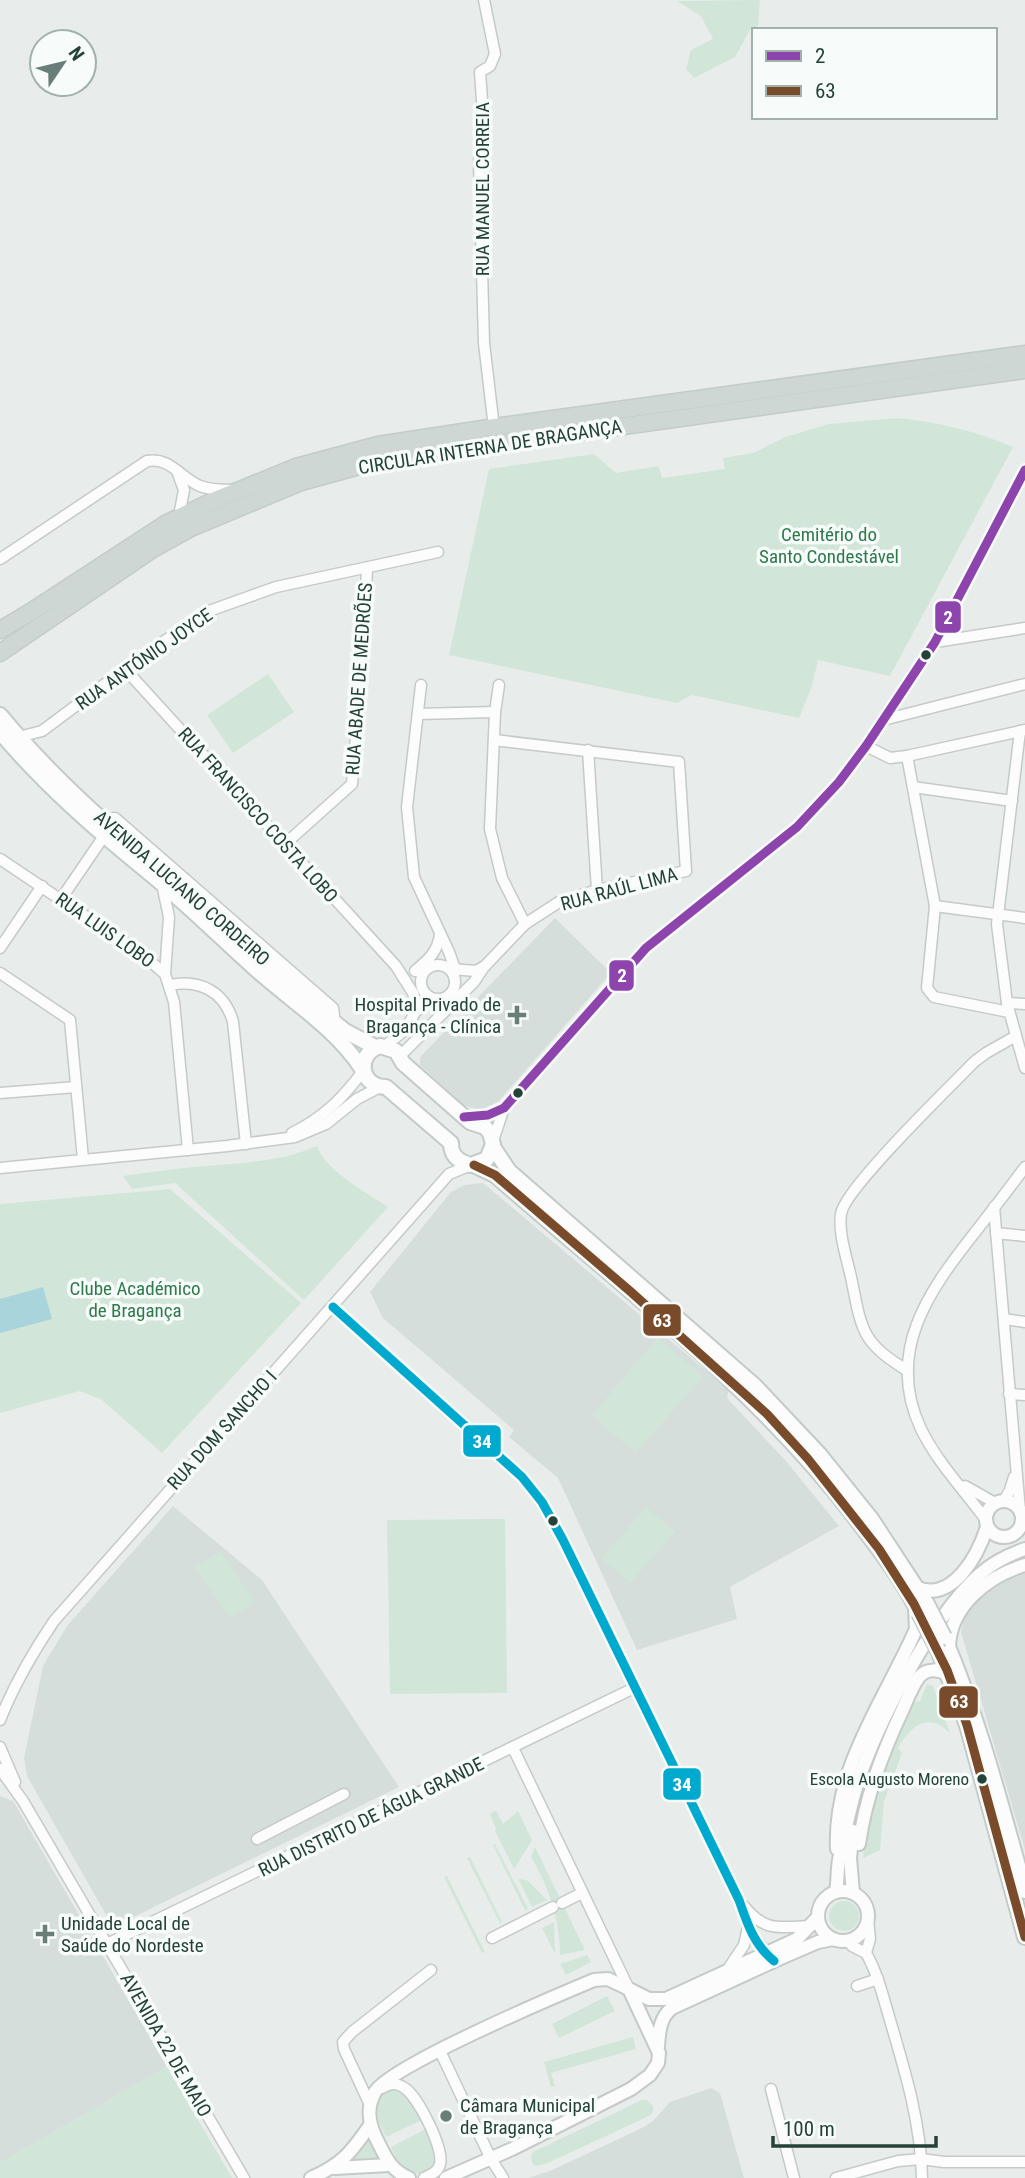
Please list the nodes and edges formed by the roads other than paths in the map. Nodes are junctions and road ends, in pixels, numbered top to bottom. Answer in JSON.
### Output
{"nodes":[{"id":1,"x":484,"y":0,"type":"edge"},
{"id":2,"x":1025,"y":354,"type":"edge"},
{"id":3,"x":1025,"y":370,"type":"edge"},
{"id":4,"x":494,"y":428,"type":"junction"},
{"id":5,"x":175,"y":468,"type":"junction"},
{"id":6,"x":1025,"y":470,"type":"edge"},
{"id":7,"x":241,"y":490,"type":"junction"},
{"id":8,"x":180,"y":516,"type":"junction"},
{"id":9,"x":438,"y":552,"type":"dead end"},
{"id":10,"x":0,"y":559,"type":"edge"},
{"id":11,"x":367,"y":568,"type":"junction"},
{"id":12,"x":1025,"y":628,"type":"edge"},
{"id":13,"x":0,"y":630,"type":"edge"},
{"id":14,"x":935,"y":642,"type":"junction"},
{"id":15,"x":0,"y":653,"type":"edge"},
{"id":16,"x":125,"y":669,"type":"junction"},
{"id":17,"x":1025,"y":684,"type":"edge"},
{"id":18,"x":421,"y":685,"type":"dead end"},
{"id":19,"x":499,"y":685,"type":"dead end"},
{"id":20,"x":495,"y":712,"type":"junction"},
{"id":21,"x":418,"y":714,"type":"junction"},
{"id":22,"x":0,"y":715,"type":"edge"},
{"id":23,"x":883,"y":720,"type":"junction"},
{"id":24,"x":42,"y":731,"type":"junction"},
{"id":25,"x":1023,"y":731,"type":"edge"},
{"id":26,"x":0,"y":732,"type":"edge"},
{"id":27,"x":19,"y":737,"type":"junction"},
{"id":28,"x":494,"y":740,"type":"junction"},
{"id":29,"x":866,"y":746,"type":"junction"},
{"id":30,"x":588,"y":750,"type":"junction"},
{"id":31,"x":36,"y":756,"type":"junction"},
{"id":32,"x":907,"y":756,"type":"junction"},
{"id":33,"x":913,"y":787,"type":"junction"},
{"id":34,"x":1012,"y":801,"type":"junction"},
{"id":35,"x":104,"y":836,"type":"junction"},
{"id":36,"x":285,"y":844,"type":"junction"},
{"id":37,"x":0,"y":859,"type":"edge"},
{"id":38,"x":162,"y":884,"type":"junction"},
{"id":39,"x":41,"y":886,"type":"junction"},
{"id":40,"x":597,"y":890,"type":"junction"},
{"id":41,"x":61,"y":899,"type":"junction"},
{"id":42,"x":935,"y":906,"type":"junction"},
{"id":43,"x":192,"y":910,"type":"junction"},
{"id":44,"x":999,"y":914,"type":"junction"},
{"id":45,"x":169,"y":917,"type":"junction"},
{"id":46,"x":1025,"y":918,"type":"edge"},
{"id":47,"x":524,"y":924,"type":"junction"},
{"id":48,"x":440,"y":934,"type":"junction"},
{"id":49,"x":0,"y":948,"type":"edge"},
{"id":50,"x":391,"y":961,"type":"junction"},
{"id":51,"x":428,"y":966,"type":"junction"},
{"id":52,"x":484,"y":967,"type":"junction"},
{"id":53,"x":453,"y":972,"type":"junction"},
{"id":54,"x":0,"y":973,"type":"edge"},
{"id":55,"x":165,"y":974,"type":"junction"},
{"id":56,"x":421,"y":984,"type":"junction"},
{"id":57,"x":170,"y":985,"type":"junction"},
{"id":58,"x":447,"y":997,"type":"junction"},
{"id":59,"x":1025,"y":1004,"type":"edge"},
{"id":60,"x":1008,"y":1007,"type":"junction"},
{"id":61,"x":418,"y":1010,"type":"junction"},
{"id":62,"x":445,"y":1010,"type":"junction"},
{"id":63,"x":1016,"y":1036,"type":"junction"},
{"id":64,"x":380,"y":1047,"type":"junction"},
{"id":65,"x":401,"y":1055,"type":"junction"},
{"id":66,"x":1025,"y":1068,"type":"edge"},
{"id":67,"x":363,"y":1070,"type":"junction"},
{"id":68,"x":76,"y":1087,"type":"junction"},
{"id":69,"x":380,"y":1087,"type":"junction"},
{"id":70,"x":0,"y":1093,"type":"edge"},
{"id":71,"x":504,"y":1108,"type":"junction"},
{"id":72,"x":464,"y":1117,"type":"junction"},
{"id":73,"x":275,"y":1139,"type":"junction"},
{"id":74,"x":246,"y":1144,"type":"junction"},
{"id":75,"x":493,"y":1144,"type":"junction"},
{"id":76,"x":188,"y":1150,"type":"junction"},
{"id":77,"x":453,"y":1154,"type":"junction"},
{"id":78,"x":83,"y":1159,"type":"junction"},
{"id":79,"x":473,"y":1165,"type":"junction"},
{"id":80,"x":1025,"y":1167,"type":"edge"},
{"id":81,"x":0,"y":1168,"type":"edge"},
{"id":82,"x":449,"y":1174,"type":"junction"},
{"id":83,"x":995,"y":1207,"type":"junction"},
{"id":84,"x":996,"y":1233,"type":"junction"},
{"id":85,"x":1025,"y":1236,"type":"edge"},
{"id":86,"x":333,"y":1307,"type":"junction"},
{"id":87,"x":1004,"y":1319,"type":"junction"},
{"id":88,"x":1025,"y":1322,"type":"edge"},
{"id":89,"x":908,"y":1371,"type":"junction"},
{"id":90,"x":1009,"y":1394,"type":"junction"},
{"id":91,"x":1025,"y":1395,"type":"edge"},
{"id":92,"x":1016,"y":1466,"type":"junction"},
{"id":93,"x":956,"y":1479,"type":"junction"},
{"id":94,"x":1000,"y":1502,"type":"junction"},
{"id":95,"x":1022,"y":1514,"type":"edge"},
{"id":96,"x":986,"y":1523,"type":"junction"},
{"id":97,"x":1025,"y":1549,"type":"edge"},
{"id":98,"x":1025,"y":1555,"type":"edge"},
{"id":99,"x":1025,"y":1565,"type":"edge"},
{"id":100,"x":918,"y":1588,"type":"junction"},
{"id":101,"x":920,"y":1607,"type":"junction"},
{"id":102,"x":944,"y":1645,"type":"junction"},
{"id":103,"x":948,"y":1675,"type":"junction"},
{"id":104,"x":634,"y":1688,"type":"junction"},
{"id":105,"x":0,"y":1720,"type":"edge"},
{"id":106,"x":0,"y":1747,"type":"edge"},
{"id":107,"x":513,"y":1748,"type":"junction"},
{"id":108,"x":0,"y":1769,"type":"edge"},
{"id":109,"x":0,"y":1781,"type":"edge"},
{"id":110,"x":18,"y":1793,"type":"junction"},
{"id":111,"x":344,"y":1794,"type":"dead end"},
{"id":112,"x":257,"y":1839,"type":"dead end"},
{"id":113,"x":838,"y":1863,"type":"junction"},
{"id":114,"x":1025,"y":1891,"type":"edge"},
{"id":115,"x":836,"y":1892,"type":"junction"},
{"id":116,"x":582,"y":1893,"type":"junction"},
{"id":117,"x":856,"y":1895,"type":"junction"},
{"id":118,"x":739,"y":1900,"type":"junction"},
{"id":119,"x":868,"y":1919,"type":"junction"},
{"id":120,"x":815,"y":1921,"type":"junction"},
{"id":121,"x":748,"y":1926,"type":"junction"},
{"id":122,"x":1025,"y":1937,"type":"edge"},
{"id":123,"x":492,"y":1938,"type":"dead end"},
{"id":124,"x":833,"y":1939,"type":"junction"},
{"id":125,"x":848,"y":1941,"type":"junction"},
{"id":126,"x":107,"y":1944,"type":"junction"},
{"id":127,"x":866,"y":1953,"type":"junction"},
{"id":128,"x":770,"y":1957,"type":"junction"},
{"id":129,"x":431,"y":1970,"type":"dead end"},
{"id":130,"x":724,"y":1973,"type":"junction"},
{"id":131,"x":878,"y":1979,"type":"junction"},
{"id":132,"x":857,"y":1986,"type":"dead end"},
{"id":133,"x":629,"y":1989,"type":"junction"},
{"id":134,"x":658,"y":2047,"type":"junction"},
{"id":135,"x":440,"y":2051,"type":"junction"},
{"id":136,"x":771,"y":2089,"type":"dead end"},
{"id":137,"x":375,"y":2092,"type":"junction"},
{"id":138,"x":370,"y":2105,"type":"junction"},
{"id":139,"x":370,"y":2125,"type":"junction"},
{"id":140,"x":491,"y":2158,"type":"junction"},
{"id":141,"x":921,"y":2159,"type":"junction"},
{"id":142,"x":1025,"y":2162,"type":"edge"},
{"id":143,"x":389,"y":2165,"type":"junction"},
{"id":144,"x":335,"y":2168,"type":"junction"},
{"id":145,"x":849,"y":2176,"type":"edge"},
{"id":146,"x":244,"y":2178,"type":"edge"},
{"id":147,"x":311,"y":2178,"type":"edge"},
{"id":148,"x":409,"y":2178,"type":"edge"},
{"id":149,"x":424,"y":2178,"type":"edge"},
{"id":150,"x":446,"y":2178,"type":"edge"},
{"id":151,"x":503,"y":2178,"type":"edge"},
{"id":152,"x":794,"y":2178,"type":"edge"},
{"id":153,"x":836,"y":2178,"type":"edge"},
{"id":154,"x":922,"y":2178,"type":"edge"}],
"edges":[{"from":1,"to":4,"type":"street","name":"RUA MANUEL CORREIA"},
{"from":2,"to":4,"type":"main road","name":"CIRCULAR INTERNA DE BRAGANÇA"},
{"from":3,"to":15,"type":"main road","name":"CIRCULAR INTERNA DE BRAGANÇA"},
{"from":4,"to":7,"type":"main road","name":"CIRCULAR INTERNA DE BRAGANÇA"},
{"from":5,"to":7,"type":"street"},
{"from":5,"to":8,"type":"street"},
{"from":5,"to":10,"type":"street"},
{"from":6,"to":14,"type":"street"},
{"from":7,"to":8,"type":"main road","name":"CIRCULAR INTERNA DE BRAGANÇA"},
{"from":8,"to":13,"type":"main road","name":"CIRCULAR INTERNA DE BRAGANÇA"},
{"from":9,"to":11,"type":"street","name":"RUA ANTÓNIO JOYCE"},
{"from":11,"to":16,"type":"street","name":"RUA ANTÓNIO JOYCE"},
{"from":11,"to":36,"type":"street","name":"RUA ABADE DE MEDRÕES"},
{"from":12,"to":14,"type":"street"},
{"from":14,"to":23,"type":"street"},
{"from":16,"to":24,"type":"street","name":"RUA ANTÓNIO JOYCE"},
{"from":16,"to":36,"type":"street","name":"RUA FRANCISCO COSTA LOBO"},
{"from":17,"to":23,"type":"street"},
{"from":18,"to":21,"type":"street"},
{"from":19,"to":20,"type":"street"},
{"from":20,"to":21,"type":"street"},
{"from":20,"to":28,"type":"street"},
{"from":21,"to":48,"type":"street"},
{"from":22,"to":27,"type":"main road","name":"AVENIDA LUCIANO CORDEIRO"},
{"from":23,"to":29,"type":"street"},
{"from":24,"to":27,"type":"street","name":"RUA ANTÓNIO JOYCE"},
{"from":24,"to":31,"type":"street"},
{"from":25,"to":32,"type":"street"},
{"from":25,"to":34,"type":"street"},
{"from":26,"to":35,"type":"main road","name":"AVENIDA LUCIANO CORDEIRO"},
{"from":27,"to":31,"type":"main road","name":"AVENIDA LUCIANO CORDEIRO"},
{"from":28,"to":30,"type":"street","name":"RUA RAÚL LIMA"},
{"from":28,"to":47,"type":"street"},
{"from":29,"to":32,"type":"street"},
{"from":29,"to":71,"type":"street"},
{"from":30,"to":40,"type":"street"},
{"from":30,"to":40,"type":"street","name":"RUA RAÚL LIMA"},
{"from":31,"to":64,"type":"main road","name":"AVENIDA LUCIANO CORDEIRO"},
{"from":32,"to":33,"type":"street"},
{"from":33,"to":34,"type":"street"},
{"from":33,"to":42,"type":"street"},
{"from":34,"to":44,"type":"street"},
{"from":35,"to":38,"type":"main road","name":"AVENIDA LUCIANO CORDEIRO"},
{"from":35,"to":41,"type":"street"},
{"from":36,"to":50,"type":"street","name":"RUA FRANCISCO COSTA LOBO"},
{"from":37,"to":39,"type":"street","name":"RUA LUIS LOBO"},
{"from":38,"to":43,"type":"main road","name":"AVENIDA LUCIANO CORDEIRO"},
{"from":38,"to":45,"type":"street"},
{"from":39,"to":41,"type":"street","name":"RUA LUIS LOBO"},
{"from":39,"to":49,"type":"street"},
{"from":40,"to":47,"type":"street","name":"RUA RAÚL LIMA"},
{"from":41,"to":55,"type":"street","name":"RUA LUIS LOBO"},
{"from":42,"to":44,"type":"street"},
{"from":42,"to":60,"type":"street"},
{"from":43,"to":45,"type":"street"},
{"from":43,"to":67,"type":"main road","name":"AVENIDA LUCIANO CORDEIRO"},
{"from":44,"to":46,"type":"street"},
{"from":44,"to":60,"type":"street"},
{"from":45,"to":55,"type":"street"},
{"from":47,"to":52,"type":"street","name":"RUA RAÚL LIMA"},
{"from":48,"to":51,"type":"street"},
{"from":48,"to":53,"type":"street"},
{"from":50,"to":51,"type":"street","name":"RUA FRANCISCO COSTA LOBO"},
{"from":50,"to":61,"type":"street","name":"RUA FRANCISCO COSTA LOBO"},
{"from":51,"to":53,"type":"street"},
{"from":51,"to":56,"type":"street"},
{"from":52,"to":53,"type":"street"},
{"from":52,"to":62,"type":"street","name":"RUA RAÚL LIMA"},
{"from":53,"to":58,"type":"street"},
{"from":54,"to":68,"type":"street"},
{"from":55,"to":57,"type":"street","name":"RUA LUIS LOBO"},
{"from":56,"to":58,"type":"street"},
{"from":56,"to":61,"type":"street"},
{"from":57,"to":74,"type":"street"},
{"from":57,"to":76,"type":"street","name":"RUA LUIS LOBO"},
{"from":58,"to":62,"type":"street"},
{"from":59,"to":60,"type":"street"},
{"from":60,"to":63,"type":"street"},
{"from":61,"to":64,"type":"street"},
{"from":62,"to":65,"type":"street","name":"RUA RAÚL LIMA"},
{"from":63,"to":66,"type":"street"},
{"from":63,"to":89,"type":"street"},
{"from":64,"to":65,"type":"main road","name":"AVENIDA LUCIANO CORDEIRO"},
{"from":64,"to":67,"type":"main road"},
{"from":65,"to":72,"type":"main road","name":"AVENIDA LUCIANO CORDEIRO"},
{"from":67,"to":69,"type":"main road","name":"AVENIDA LUCIANO CORDEIRO"},
{"from":67,"to":73,"type":"street"},
{"from":68,"to":70,"type":"street"},
{"from":68,"to":78,"type":"street"},
{"from":69,"to":73,"type":"street"},
{"from":69,"to":77,"type":"main road","name":"AVENIDA LUCIANO CORDEIRO"},
{"from":71,"to":72,"type":"street"},
{"from":71,"to":75,"type":"street"},
{"from":72,"to":75,"type":"main road","name":"AVENIDA LUCIANO CORDEIRO"},
{"from":73,"to":74,"type":"street"},
{"from":74,"to":76,"type":"street"},
{"from":75,"to":79,"type":"main road"},
{"from":75,"to":100,"type":"main road","name":"AVENIDA LUCIANO CORDEIRO"},
{"from":76,"to":78,"type":"street"},
{"from":77,"to":79,"type":"main road","name":"AVENIDA LUCIANO CORDEIRO"},
{"from":77,"to":82,"type":"street"},
{"from":78,"to":81,"type":"street"},
{"from":79,"to":82,"type":"street","name":"RUA DOM SANCHO I"},
{"from":79,"to":101,"type":"main road","name":"AVENIDA LUCIANO CORDEIRO"},
{"from":80,"to":83,"type":"street"},
{"from":82,"to":86,"type":"street","name":"RUA DOM SANCHO I"},
{"from":83,"to":84,"type":"street"},
{"from":83,"to":89,"type":"street"},
{"from":84,"to":85,"type":"street"},
{"from":84,"to":87,"type":"street"},
{"from":86,"to":104,"type":"street"},
{"from":86,"to":105,"type":"street","name":"RUA DOM SANCHO I"},
{"from":87,"to":88,"type":"street"},
{"from":87,"to":90,"type":"street"},
{"from":89,"to":93,"type":"street"},
{"from":90,"to":91,"type":"street"},
{"from":90,"to":92,"type":"street"},
{"from":92,"to":94,"type":"street"},
{"from":92,"to":95,"type":"street"},
{"from":93,"to":94,"type":"street"},
{"from":93,"to":96,"type":"street"},
{"from":94,"to":95,"type":"street"},
{"from":94,"to":96,"type":"street"},
{"from":95,"to":96,"type":"street"},
{"from":96,"to":100,"type":"street"},
{"from":97,"to":113,"type":"street"},
{"from":98,"to":117,"type":"street"},
{"from":99,"to":102,"type":"street"},
{"from":100,"to":101,"type":"main road","name":"AVENIDA LUCIANO CORDEIRO"},
{"from":101,"to":102,"type":"main road","bridge":true},
{"from":101,"to":113,"type":"street"},
{"from":102,"to":103,"type":"main road"},
{"from":102,"to":114,"type":"main road"},
{"from":103,"to":117,"type":"street"},
{"from":103,"to":122,"type":"main road"},
{"from":104,"to":107,"type":"street","name":"RUA DISTRITO DE ÁGUA GRANDE"},
{"from":104,"to":118,"type":"street"},
{"from":106,"to":110,"type":"street"},
{"from":107,"to":116,"type":"street"},
{"from":107,"to":126,"type":"street","name":"RUA DISTRITO DE ÁGUA GRANDE"},
{"from":108,"to":110,"type":"street","name":"AVENIDA 22 DE MAIO"},
{"from":109,"to":110,"type":"street"},
{"from":110,"to":126,"type":"street","name":"AVENIDA 22 DE MAIO"},
{"from":111,"to":112,"type":"street"},
{"from":113,"to":115,"type":"street"},
{"from":115,"to":117,"type":"street"},
{"from":115,"to":120,"type":"street"},
{"from":116,"to":123,"type":"street"},
{"from":116,"to":133,"type":"street"},
{"from":117,"to":119,"type":"street"},
{"from":118,"to":120,"type":"street"},
{"from":118,"to":121,"type":"street"},
{"from":119,"to":125,"type":"street"},
{"from":119,"to":127,"type":"street"},
{"from":120,"to":124,"type":"street"},
{"from":120,"to":128,"type":"street"},
{"from":121,"to":128,"type":"street"},
{"from":121,"to":130,"type":"street"},
{"from":124,"to":125,"type":"street"},
{"from":124,"to":128,"type":"street"},
{"from":125,"to":127,"type":"street"},
{"from":126,"to":146,"type":"street","name":"AVENIDA 22 DE MAIO"},
{"from":127,"to":131,"type":"street"},
{"from":128,"to":130,"type":"street"},
{"from":128,"to":134,"type":"street"},
{"from":129,"to":138,"type":"street"},
{"from":130,"to":133,"type":"street"},
{"from":131,"to":132,"type":"street"},
{"from":131,"to":141,"type":"street"},
{"from":133,"to":134,"type":"street"},
{"from":133,"to":135,"type":"street"},
{"from":134,"to":140,"type":"street"},
{"from":135,"to":137,"type":"street"},
{"from":135,"to":140,"type":"street"},
{"from":136,"to":152,"type":"street"},
{"from":137,"to":138,"type":"street"},
{"from":137,"to":149,"type":"street"},
{"from":138,"to":139,"type":"street"},
{"from":139,"to":143,"type":"street"},
{"from":139,"to":144,"type":"street"},
{"from":140,"to":150,"type":"street"},
{"from":140,"to":151,"type":"street"},
{"from":141,"to":142,"type":"street"},
{"from":141,"to":145,"type":"street"},
{"from":141,"to":154,"type":"street"},
{"from":143,"to":144,"type":"street"},
{"from":143,"to":148,"type":"street"},
{"from":144,"to":147,"type":"street"},
{"from":145,"to":153,"type":"street"}]}
